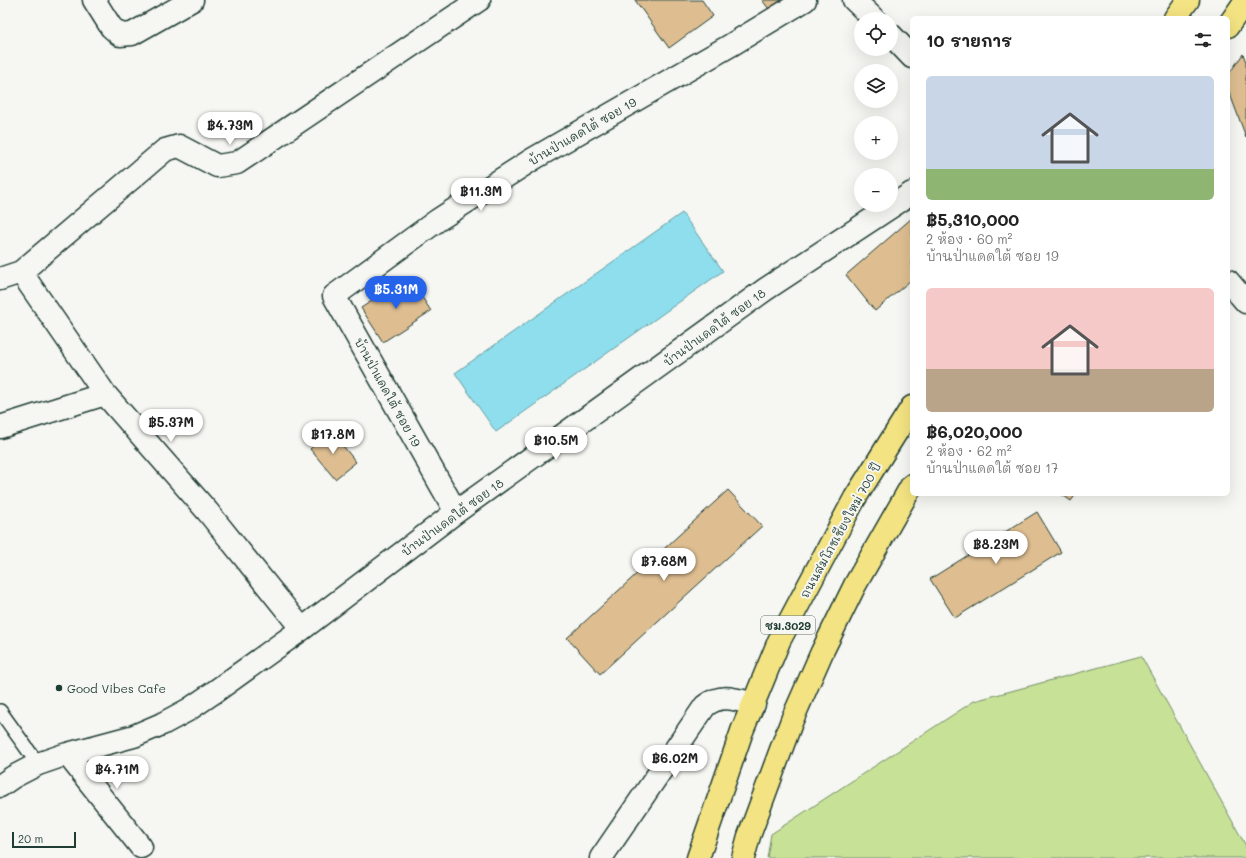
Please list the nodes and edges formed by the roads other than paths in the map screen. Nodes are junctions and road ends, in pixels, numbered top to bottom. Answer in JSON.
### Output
{"nodes":[{"id":1,"x":94,"y":0,"type":"edge"},
{"id":2,"x":192,"y":0,"type":"edge"},
{"id":3,"x":479,"y":0,"type":"edge"},
{"id":4,"x":805,"y":0,"type":"edge"},
{"id":5,"x":854,"y":0,"type":"edge"},
{"id":6,"x":1188,"y":0,"type":"edge"},
{"id":7,"x":1246,"y":0,"type":"edge"},
{"id":8,"x":867,"y":12,"type":"edge"},
{"id":9,"x":1176,"y":16,"type":"edge"},
{"id":10,"x":1230,"y":23,"type":"edge"},
{"id":11,"x":898,"y":42,"type":"edge"},
{"id":12,"x":910,"y":55,"type":"edge"},
{"id":13,"x":910,"y":194,"type":"edge"},
{"id":14,"x":21,"y":272,"type":"junction"},
{"id":15,"x":0,"y":279,"type":"edge"},
{"id":16,"x":1230,"y":283,"type":"edge"},
{"id":17,"x":1246,"y":302,"type":"edge"},
{"id":18,"x":105,"y":394,"type":"junction"},
{"id":19,"x":910,"y":410,"type":"edge"},
{"id":20,"x":0,"y":427,"type":"edge"},
{"id":21,"x":910,"y":489,"type":"edge"},
{"id":22,"x":456,"y":512,"type":"junction"},
{"id":23,"x":302,"y":629,"type":"junction"},
{"id":24,"x":754,"y":704,"type":"junction"},
{"id":25,"x":0,"y":711,"type":"edge"},
{"id":26,"x":67,"y":754,"type":"junction"},
{"id":27,"x":38,"y":764,"type":"junction"},
{"id":28,"x":7,"y":782,"type":"edge"},
{"id":29,"x":141,"y":847,"type":"dead end"},
{"id":30,"x":601,"y":858,"type":"edge"},
{"id":31,"x":698,"y":858,"type":"edge"},
{"id":32,"x":743,"y":858,"type":"edge"}],
"edges":[{"from":1,"to":2,"type":"street"},
{"from":3,"to":14,"type":"street"},
{"from":4,"to":22,"type":"street","name":"บ้านป่าแดดใต้ ซอย 19"},
{"from":5,"to":8,"type":"street"},
{"from":6,"to":9,"type":"main road"},
{"from":7,"to":10,"type":"main road"},
{"from":11,"to":12,"type":"street"},
{"from":13,"to":22,"type":"street","name":"บ้านป่าแดดใต้ ซอย 18"},
{"from":14,"to":15,"type":"street"},
{"from":14,"to":18,"type":"street"},
{"from":16,"to":17,"type":"street"},
{"from":18,"to":20,"type":"street"},
{"from":18,"to":23,"type":"street"},
{"from":19,"to":24,"type":"main road","name":"ถนนสมโภชเชียงใหม่ 700 ปี","number":"ชม.3029"},
{"from":21,"to":32,"type":"main road","number":"ชม.3029"},
{"from":22,"to":23,"type":"street","name":"บ้านป่าแดดใต้ ซอย 18"},
{"from":23,"to":26,"type":"street","name":"บ้านป่าแดดใต้ ซอย 18"},
{"from":24,"to":30,"type":"street"},
{"from":24,"to":31,"type":"main road","name":"ถนนสมโภชเชียงใหม่ 700 ปี","number":"ชม.3029"},
{"from":25,"to":27,"type":"lane"},
{"from":26,"to":27,"type":"street","name":"บ้านป่าแดดใต้ ซอย 18"},
{"from":26,"to":29,"type":"street"},
{"from":27,"to":28,"type":"street","name":"บ้านป่าแดดใต้ ซอย 18"}]}
